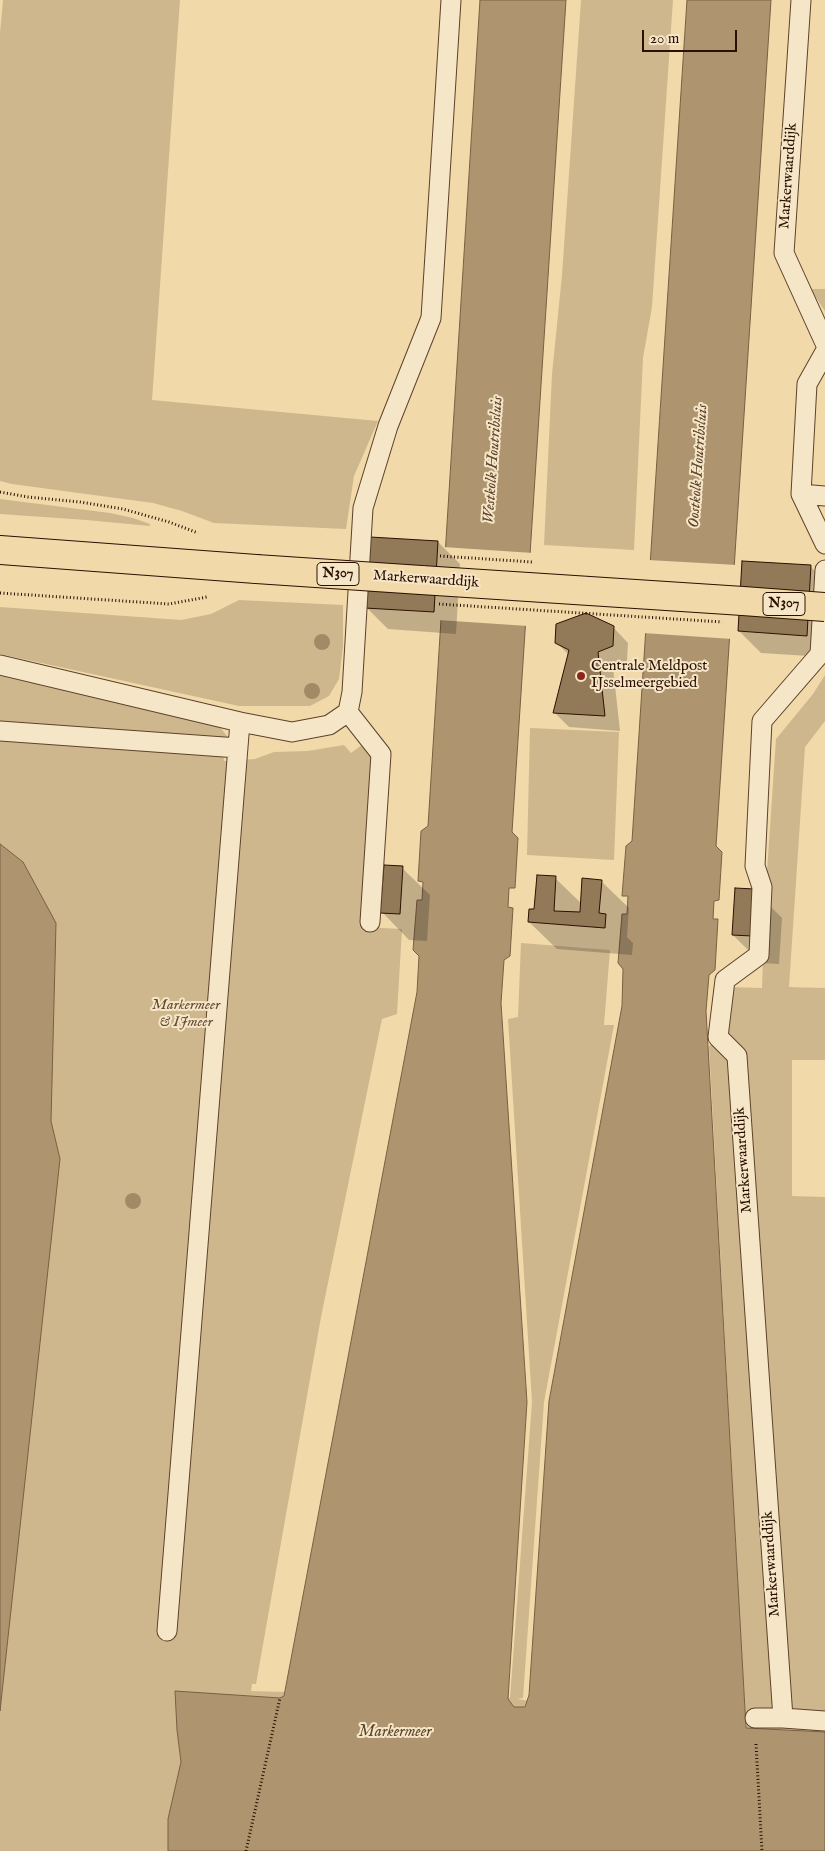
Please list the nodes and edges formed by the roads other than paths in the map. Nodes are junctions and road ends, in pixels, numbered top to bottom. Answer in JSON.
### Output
{"nodes":[{"id":1,"x":451,"y":0,"type":"edge"},
{"id":2,"x":801,"y":0,"type":"edge"},
{"id":3,"x":825,"y":343,"type":"edge"},
{"id":4,"x":825,"y":352,"type":"edge"},
{"id":5,"x":801,"y":494,"type":"junction"},
{"id":6,"x":825,"y":496,"type":"edge"},
{"id":7,"x":825,"y":544,"type":"edge"},
{"id":8,"x":0,"y":550,"type":"edge"},
{"id":9,"x":825,"y":570,"type":"edge"},
{"id":10,"x":825,"y":607,"type":"edge"},
{"id":11,"x":0,"y":665,"type":"edge"},
{"id":12,"x":348,"y":712,"type":"junction"},
{"id":13,"x":240,"y":722,"type":"junction"},
{"id":14,"x":0,"y":731,"type":"edge"},
{"id":15,"x":238,"y":748,"type":"junction"},
{"id":16,"x":370,"y":922,"type":"dead end"},
{"id":17,"x":167,"y":1631,"type":"dead end"},
{"id":18,"x":755,"y":1718,"type":"road end"},
{"id":19,"x":783,"y":1718,"type":"junction"},
{"id":20,"x":825,"y":1721,"type":"edge"}],
"edges":[{"from":1,"to":12,"type":"lane"},
{"from":2,"to":3,"type":"lane","name":"Markerwaarddijk"},
{"from":4,"to":5,"type":"lane"},
{"from":5,"to":6,"type":"lane"},
{"from":5,"to":7,"type":"lane"},
{"from":8,"to":10,"type":"main road","name":"Markerwaarddijk","number":"N307","bridge":true},
{"from":9,"to":19,"type":"lane","name":"Markerwaarddijk"},
{"from":11,"to":13,"type":"lane"},
{"from":12,"to":13,"type":"lane"},
{"from":12,"to":16,"type":"lane"},
{"from":13,"to":15,"type":"lane"},
{"from":14,"to":15,"type":"lane"},
{"from":15,"to":17,"type":"lane"},
{"from":18,"to":19,"type":"lane"},
{"from":19,"to":20,"type":"lane"}]}
